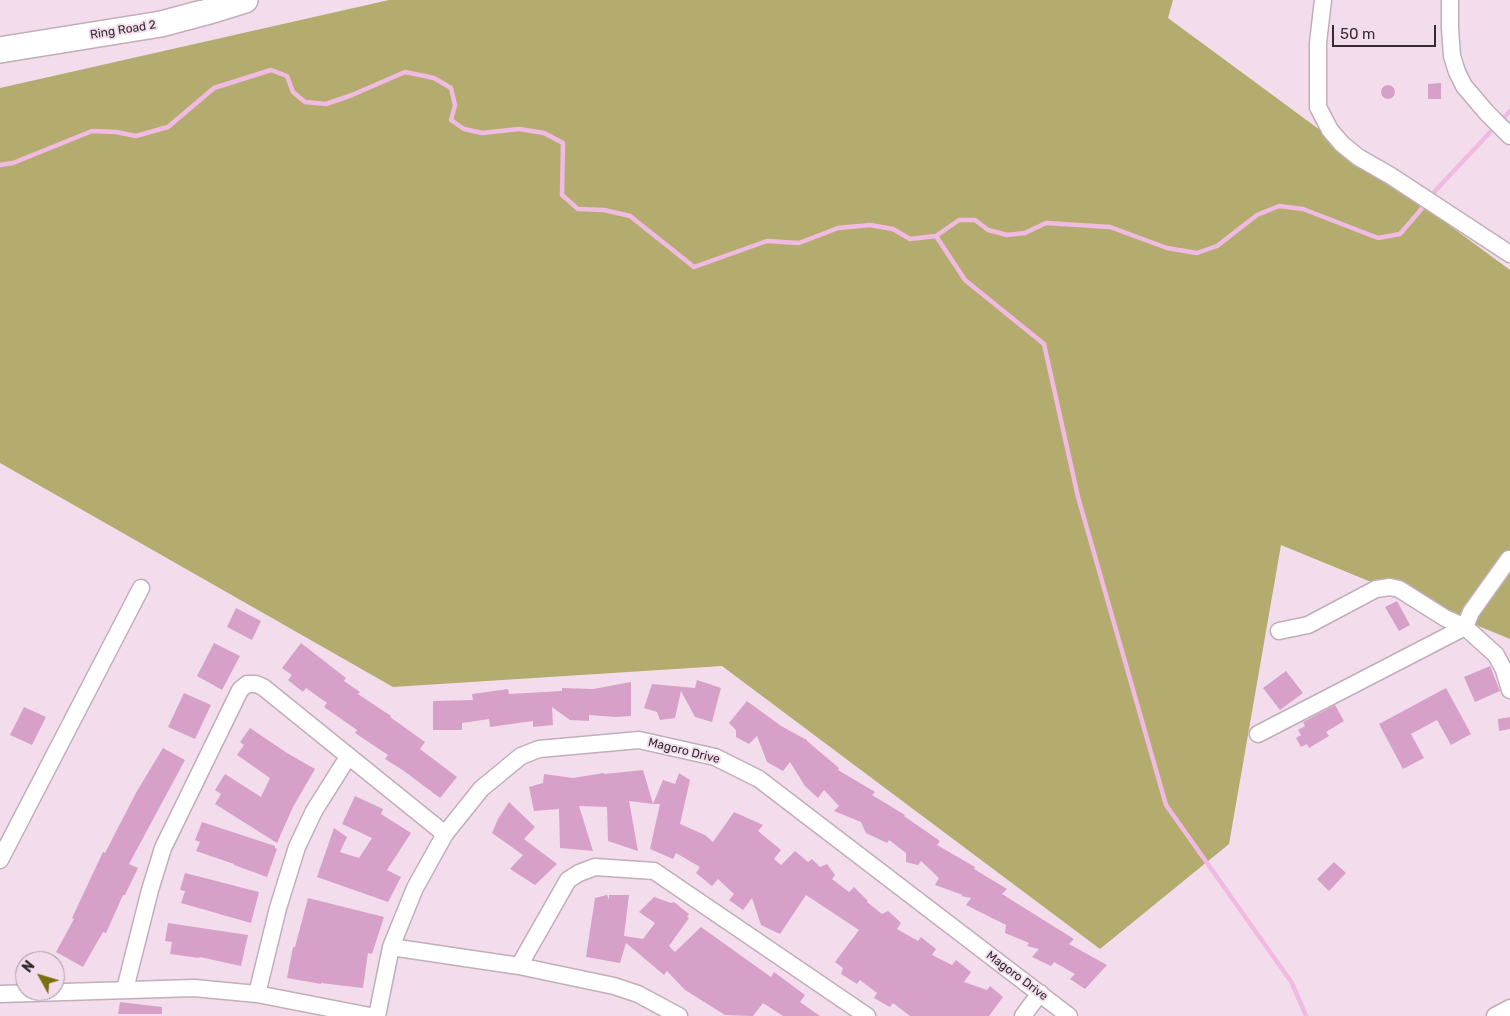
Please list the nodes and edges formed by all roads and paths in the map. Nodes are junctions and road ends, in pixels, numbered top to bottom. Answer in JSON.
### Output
{"nodes":[{"id":1,"x":245,"y":0,"type":"edge"},
{"id":2,"x":1323,"y":0,"type":"edge"},
{"id":3,"x":1450,"y":0,"type":"edge"},
{"id":4,"x":0,"y":50,"type":"edge"},
{"id":5,"x":1509,"y":135,"type":"edge"},
{"id":6,"x":1510,"y":254,"type":"edge"},
{"id":7,"x":1509,"y":559,"type":"edge"},
{"id":8,"x":142,"y":588,"type":"dead end"},
{"id":9,"x":1464,"y":627,"type":"junction"},
{"id":10,"x":1279,"y":631,"type":"dead end"},
{"id":11,"x":1503,"y":657,"type":"edge"},
{"id":12,"x":1510,"y":690,"type":"edge"},
{"id":13,"x":1258,"y":734,"type":"dead end"},
{"id":14,"x":348,"y":757,"type":"junction"},
{"id":15,"x":445,"y":834,"type":"junction"},
{"id":16,"x":0,"y":860,"type":"edge"},
{"id":17,"x":391,"y":947,"type":"junction"},
{"id":18,"x":519,"y":966,"type":"junction"},
{"id":19,"x":125,"y":989,"type":"junction"},
{"id":20,"x":1040,"y":993,"type":"junction"},
{"id":21,"x":0,"y":994,"type":"edge"},
{"id":22,"x":257,"y":994,"type":"junction"},
{"id":23,"x":1510,"y":1008,"type":"edge"},
{"id":24,"x":370,"y":1016,"type":"edge"},
{"id":25,"x":377,"y":1016,"type":"edge"},
{"id":26,"x":679,"y":1016,"type":"edge"},
{"id":27,"x":867,"y":1016,"type":"edge"},
{"id":28,"x":1023,"y":1016,"type":"edge"},
{"id":29,"x":1070,"y":1016,"type":"edge"},
{"id":30,"x":1495,"y":1016,"type":"edge"}],
"edges":[{"from":1,"to":4,"type":"main road","name":"Ring Road 2"},
{"from":2,"to":6,"type":"street"},
{"from":3,"to":5,"type":"street"},
{"from":7,"to":9,"type":"street"},
{"from":8,"to":16,"type":"street"},
{"from":9,"to":10,"type":"street"},
{"from":9,"to":11,"type":"street"},
{"from":9,"to":13,"type":"street"},
{"from":11,"to":12,"type":"street"},
{"from":14,"to":15,"type":"street"},
{"from":14,"to":19,"type":"street"},
{"from":14,"to":22,"type":"street"},
{"from":15,"to":17,"type":"street","name":"Magoro Drive"},
{"from":15,"to":20,"type":"street","name":"Magoro Drive"},
{"from":17,"to":18,"type":"street"},
{"from":17,"to":25,"type":"street","name":"Magoro Drive"},
{"from":18,"to":26,"type":"street"},
{"from":18,"to":27,"type":"street"},
{"from":19,"to":21,"type":"street"},
{"from":19,"to":22,"type":"street"},
{"from":20,"to":28,"type":"street"},
{"from":20,"to":29,"type":"street","name":"Magoro Drive"},
{"from":22,"to":24,"type":"street"},
{"from":23,"to":30,"type":"street"}]}
